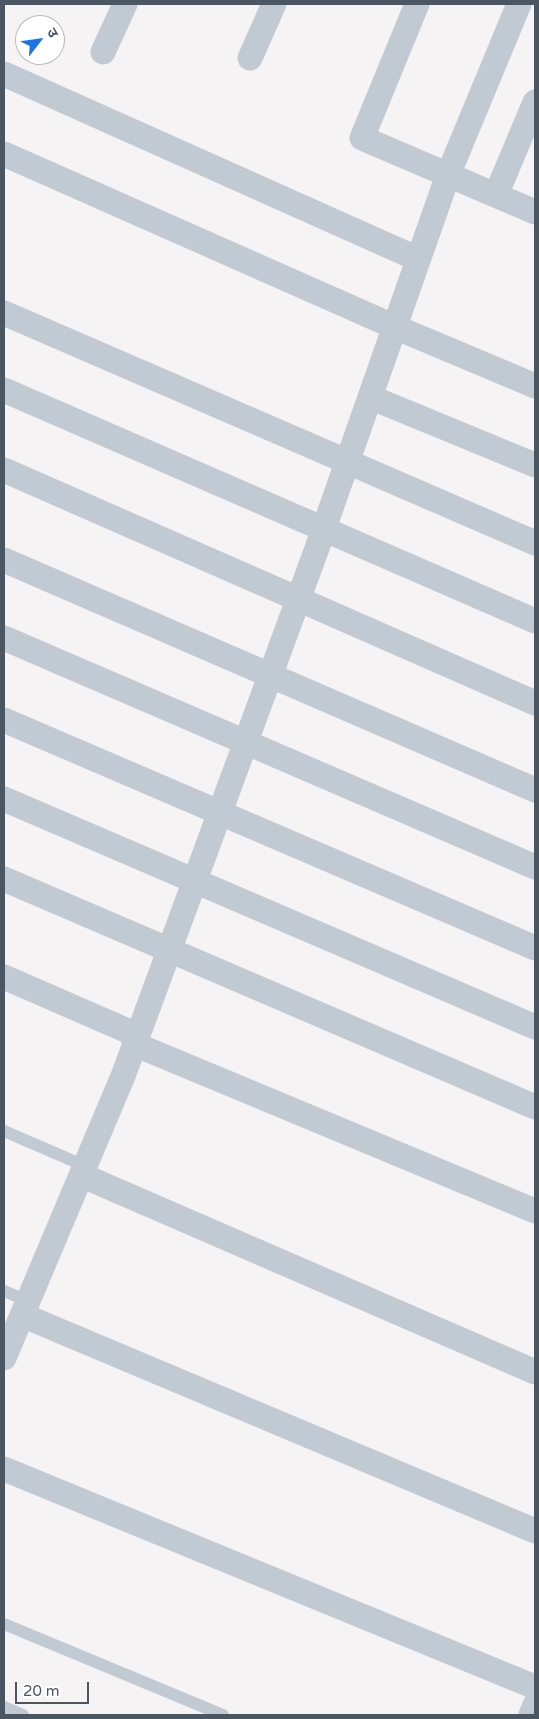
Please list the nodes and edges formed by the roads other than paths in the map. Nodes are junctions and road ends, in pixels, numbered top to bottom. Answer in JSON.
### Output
{"nodes":[{"id":1,"x":126,"y":4,"type":"edge"},
{"id":2,"x":274,"y":4,"type":"edge"},
{"id":3,"x":417,"y":4,"type":"edge"},
{"id":4,"x":519,"y":4,"type":"edge"},
{"id":5,"x":103,"y":52,"type":"dead end"},
{"id":6,"x":250,"y":58,"type":"dead end"},
{"id":7,"x":4,"y":74,"type":"edge"},
{"id":8,"x":535,"y":102,"type":"edge"},
{"id":9,"x":4,"y":154,"type":"edge"},
{"id":10,"x":448,"y":174,"type":"junction"},
{"id":11,"x":496,"y":195,"type":"junction"},
{"id":12,"x":535,"y":212,"type":"edge"},
{"id":13,"x":418,"y":260,"type":"junction"},
{"id":14,"x":4,"y":313,"type":"edge"},
{"id":15,"x":395,"y":327,"type":"junction"},
{"id":16,"x":535,"y":386,"type":"edge"},
{"id":17,"x":4,"y":390,"type":"edge"},
{"id":18,"x":370,"y":398,"type":"junction"},
{"id":19,"x":347,"y":461,"type":"junction"},
{"id":20,"x":535,"y":465,"type":"edge"},
{"id":21,"x":4,"y":470,"type":"edge"},
{"id":22,"x":323,"y":531,"type":"junction"},
{"id":23,"x":535,"y":542,"type":"edge"},
{"id":24,"x":4,"y":560,"type":"edge"},
{"id":25,"x":298,"y":600,"type":"junction"},
{"id":26,"x":535,"y":621,"type":"edge"},
{"id":27,"x":4,"y":638,"type":"edge"},
{"id":28,"x":270,"y":674,"type":"junction"},
{"id":29,"x":535,"y":703,"type":"edge"},
{"id":30,"x":4,"y":720,"type":"edge"},
{"id":31,"x":246,"y":742,"type":"junction"},
{"id":32,"x":535,"y":790,"type":"edge"},
{"id":33,"x":4,"y":799,"type":"edge"},
{"id":34,"x":219,"y":814,"type":"junction"},
{"id":35,"x":535,"y":868,"type":"edge"},
{"id":36,"x":4,"y":879,"type":"edge"},
{"id":37,"x":194,"y":882,"type":"junction"},
{"id":38,"x":535,"y":948,"type":"edge"},
{"id":39,"x":168,"y":951,"type":"junction"},
{"id":40,"x":4,"y":977,"type":"edge"},
{"id":41,"x":535,"y":1027,"type":"edge"},
{"id":42,"x":136,"y":1039,"type":"junction"},
{"id":43,"x":535,"y":1107,"type":"edge"},
{"id":44,"x":4,"y":1131,"type":"edge"},
{"id":45,"x":83,"y":1170,"type":"junction"},
{"id":46,"x":535,"y":1211,"type":"edge"},
{"id":47,"x":4,"y":1291,"type":"edge"},
{"id":48,"x":25,"y":1308,"type":"junction"},
{"id":49,"x":4,"y":1358,"type":"edge"},
{"id":50,"x":535,"y":1372,"type":"edge"},
{"id":51,"x":4,"y":1469,"type":"edge"},
{"id":52,"x":535,"y":1530,"type":"edge"},
{"id":53,"x":4,"y":1624,"type":"edge"},
{"id":54,"x":535,"y":1687,"type":"edge"},
{"id":55,"x":535,"y":1706,"type":"edge"},
{"id":56,"x":4,"y":1707,"type":"edge"},
{"id":57,"x":23,"y":1715,"type":"edge"},
{"id":58,"x":223,"y":1715,"type":"edge"},
{"id":59,"x":531,"y":1715,"type":"edge"}],
"edges":[{"from":1,"to":5,"type":"street"},
{"from":2,"to":6,"type":"street"},
{"from":3,"to":10,"type":"street"},
{"from":4,"to":10,"type":"street"},
{"from":7,"to":13,"type":"street"},
{"from":8,"to":11,"type":"street"},
{"from":9,"to":15,"type":"street"},
{"from":10,"to":11,"type":"street"},
{"from":10,"to":13,"type":"street"},
{"from":11,"to":12,"type":"street"},
{"from":13,"to":15,"type":"street"},
{"from":14,"to":19,"type":"street"},
{"from":15,"to":16,"type":"street"},
{"from":15,"to":18,"type":"street"},
{"from":17,"to":22,"type":"street"},
{"from":18,"to":19,"type":"street"},
{"from":18,"to":20,"type":"street"},
{"from":19,"to":22,"type":"street"},
{"from":19,"to":23,"type":"street"},
{"from":21,"to":25,"type":"street"},
{"from":22,"to":25,"type":"street"},
{"from":22,"to":26,"type":"street"},
{"from":24,"to":28,"type":"street"},
{"from":25,"to":28,"type":"street"},
{"from":25,"to":29,"type":"street"},
{"from":27,"to":31,"type":"street"},
{"from":28,"to":31,"type":"street"},
{"from":28,"to":32,"type":"street"},
{"from":30,"to":34,"type":"street"},
{"from":31,"to":34,"type":"street"},
{"from":31,"to":35,"type":"street"},
{"from":33,"to":37,"type":"street"},
{"from":34,"to":37,"type":"street"},
{"from":34,"to":38,"type":"street"},
{"from":36,"to":39,"type":"street"},
{"from":37,"to":39,"type":"street"},
{"from":37,"to":41,"type":"street"},
{"from":39,"to":42,"type":"street"},
{"from":39,"to":43,"type":"street"},
{"from":40,"to":42,"type":"street"},
{"from":42,"to":45,"type":"street"},
{"from":42,"to":46,"type":"street"},
{"from":44,"to":45,"type":"lane"},
{"from":45,"to":48,"type":"street"},
{"from":45,"to":50,"type":"street"},
{"from":47,"to":48,"type":"lane"},
{"from":48,"to":49,"type":"street"},
{"from":48,"to":52,"type":"street"},
{"from":51,"to":54,"type":"street"},
{"from":53,"to":58,"type":"lane"},
{"from":55,"to":59,"type":"street"},
{"from":56,"to":57,"type":"lane"}]}
